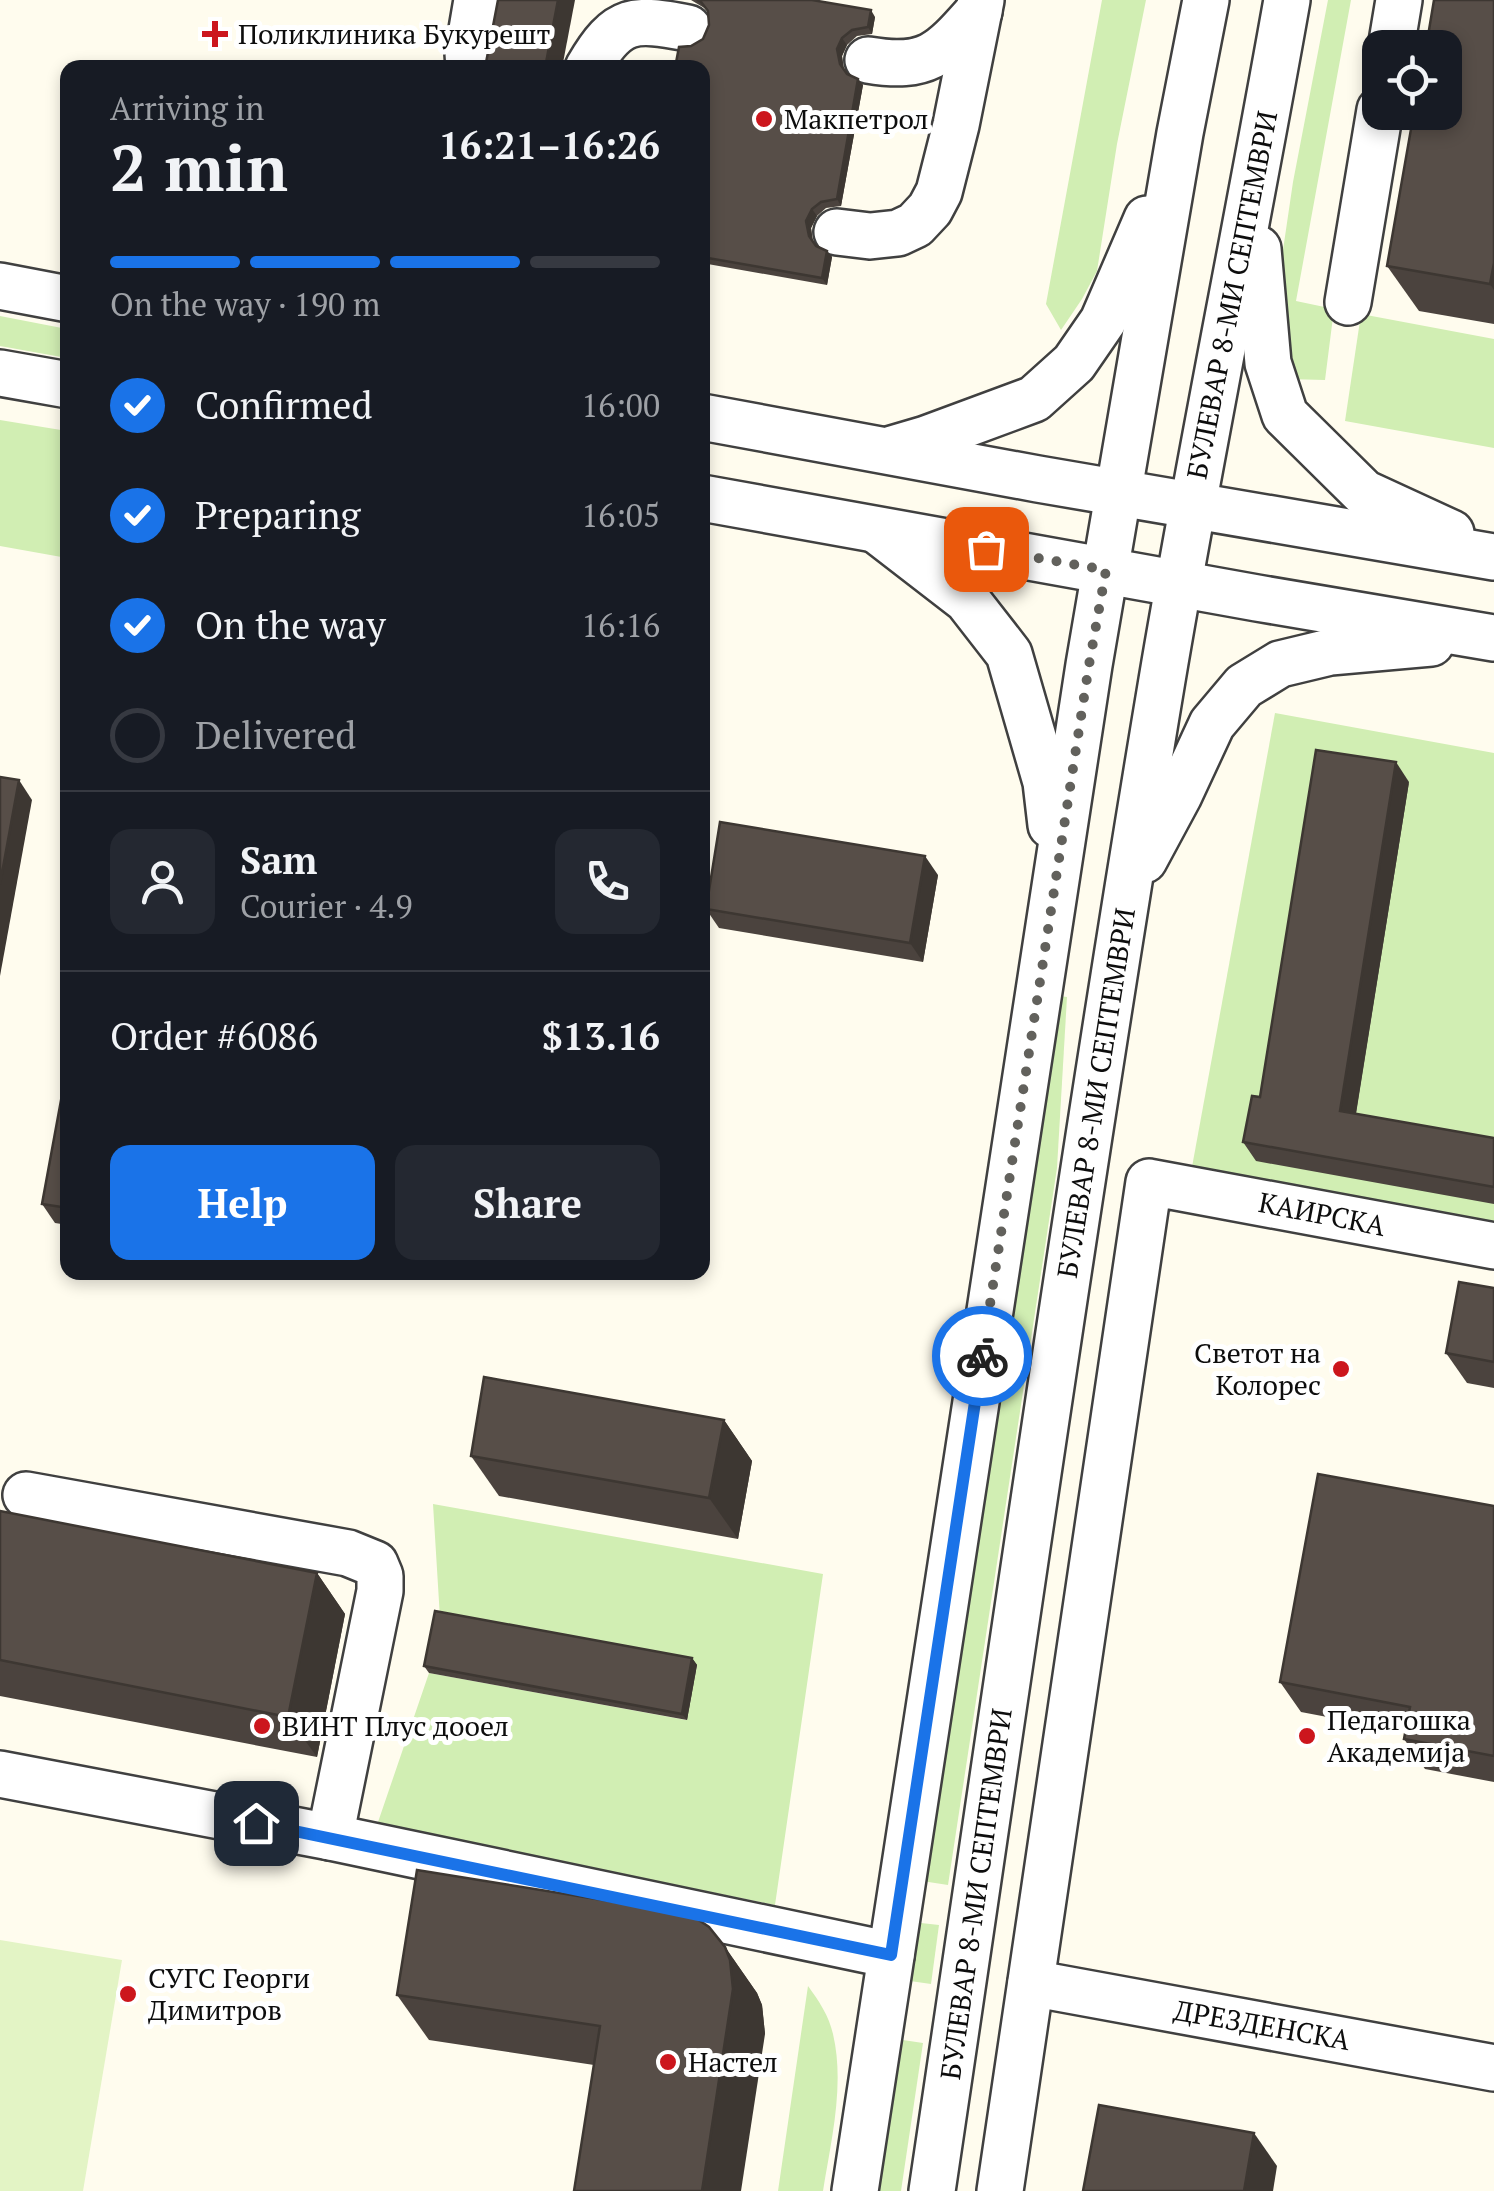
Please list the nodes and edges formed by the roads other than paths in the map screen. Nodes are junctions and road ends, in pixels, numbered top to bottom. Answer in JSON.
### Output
{"nodes":[{"id":1,"x":477,"y":0,"type":"edge"},
{"id":2,"x":1206,"y":0,"type":"edge"},
{"id":3,"x":1286,"y":0,"type":"edge"},
{"id":4,"x":1399,"y":0,"type":"edge"},
{"id":5,"x":980,"y":6,"type":"edge"},
{"id":6,"x":629,"y":12,"type":"edge"},
{"id":7,"x":688,"y":28,"type":"dead end"},
{"id":8,"x":1394,"y":30,"type":"edge"},
{"id":9,"x":468,"y":60,"type":"edge"},
{"id":10,"x":593,"y":60,"type":"edge"},
{"id":11,"x":868,"y":60,"type":"dead end"},
{"id":12,"x":1377,"y":130,"type":"edge"},
{"id":13,"x":1180,"y":133,"type":"junction"},
{"id":14,"x":1253,"y":196,"type":"junction"},
{"id":15,"x":837,"y":232,"type":"dead end"},
{"id":16,"x":0,"y":286,"type":"edge"},
{"id":17,"x":60,"y":297,"type":"edge"},
{"id":18,"x":1348,"y":302,"type":"dead end"},
{"id":19,"x":0,"y":373,"type":"edge"},
{"id":20,"x":60,"y":384,"type":"edge"},
{"id":21,"x":710,"y":418,"type":"edge"},
{"id":22,"x":885,"y":450,"type":"junction"},
{"id":23,"x":1120,"y":492,"type":"junction"},
{"id":24,"x":710,"y":499,"type":"edge"},
{"id":25,"x":1193,"y":504,"type":"junction"},
{"id":26,"x":874,"y":528,"type":"junction"},
{"id":27,"x":1494,"y":554,"type":"edge"},
{"id":28,"x":1106,"y":570,"type":"junction"},
{"id":29,"x":1179,"y":583,"type":"junction"},
{"id":30,"x":1494,"y":638,"type":"edge"},
{"id":31,"x":1056,"y":874,"type":"junction"},
{"id":32,"x":1127,"y":892,"type":"junction"},
{"id":33,"x":1494,"y":1246,"type":"edge"},
{"id":34,"x":26,"y":1495,"type":"dead end"},
{"id":35,"x":1022,"y":1586,"type":"junction"},
{"id":36,"x":1088,"y":1595,"type":"junction"},
{"id":37,"x":0,"y":1774,"type":"edge"},
{"id":38,"x":330,"y":1837,"type":"junction"},
{"id":39,"x":891,"y":1955,"type":"junction"},
{"id":40,"x":1031,"y":1983,"type":"junction"},
{"id":41,"x":1021,"y":2051,"type":"junction"},
{"id":42,"x":1494,"y":2068,"type":"edge"},
{"id":43,"x":948,"y":2084,"type":"junction"},
{"id":44,"x":855,"y":2191,"type":"edge"},
{"id":45,"x":932,"y":2191,"type":"edge"},
{"id":46,"x":1000,"y":2191,"type":"edge"}],
"edges":[{"from":1,"to":9,"type":"street"},
{"from":2,"to":13,"type":"street"},
{"from":3,"to":14,"type":"street","name":"БУЛЕВАР 8-МИ СЕПТЕМВРИ"},
{"from":4,"to":8,"type":"street"},
{"from":5,"to":11,"type":"street"},
{"from":5,"to":15,"type":"street"},
{"from":6,"to":7,"type":"street"},
{"from":6,"to":10,"type":"street"},
{"from":12,"to":18,"type":"street"},
{"from":13,"to":22,"type":"street"},
{"from":13,"to":23,"type":"street"},
{"from":14,"to":25,"type":"street","name":"БУЛЕВАР 8-МИ СЕПТЕМВРИ"},
{"from":14,"to":27,"type":"street"},
{"from":16,"to":17,"type":"street"},
{"from":19,"to":20,"type":"street"},
{"from":21,"to":22,"type":"street"},
{"from":22,"to":23,"type":"street"},
{"from":23,"to":25,"type":"street"},
{"from":23,"to":28,"type":"street"},
{"from":24,"to":26,"type":"street"},
{"from":25,"to":27,"type":"street"},
{"from":25,"to":29,"type":"street","name":"БУЛЕВАР 8-МИ СЕПТЕМВРИ"},
{"from":26,"to":28,"type":"street"},
{"from":26,"to":31,"type":"street"},
{"from":28,"to":29,"type":"street"},
{"from":28,"to":31,"type":"street"},
{"from":29,"to":30,"type":"street"},
{"from":29,"to":32,"type":"street","name":"БУЛЕВАР 8-МИ СЕПТЕМВРИ"},
{"from":30,"to":32,"type":"street"},
{"from":31,"to":39,"type":"street"},
{"from":32,"to":35,"type":"street","name":"БУЛЕВАР 8-МИ СЕПТЕМВРИ"},
{"from":33,"to":36,"type":"street","name":"КАИРСКА"},
{"from":34,"to":38,"type":"street"},
{"from":35,"to":36,"type":"street"},
{"from":35,"to":43,"type":"street","name":"БУЛЕВАР 8-МИ СЕПТЕМВРИ"},
{"from":36,"to":40,"type":"street"},
{"from":37,"to":38,"type":"street"},
{"from":38,"to":39,"type":"street"},
{"from":39,"to":44,"type":"street"},
{"from":40,"to":41,"type":"street"},
{"from":40,"to":42,"type":"street","name":"ДРЕЗДЕНСКА"},
{"from":41,"to":43,"type":"street"},
{"from":41,"to":46,"type":"street"},
{"from":43,"to":45,"type":"street","name":"БУЛЕВАР 8-МИ СЕПТЕМВРИ"}]}
